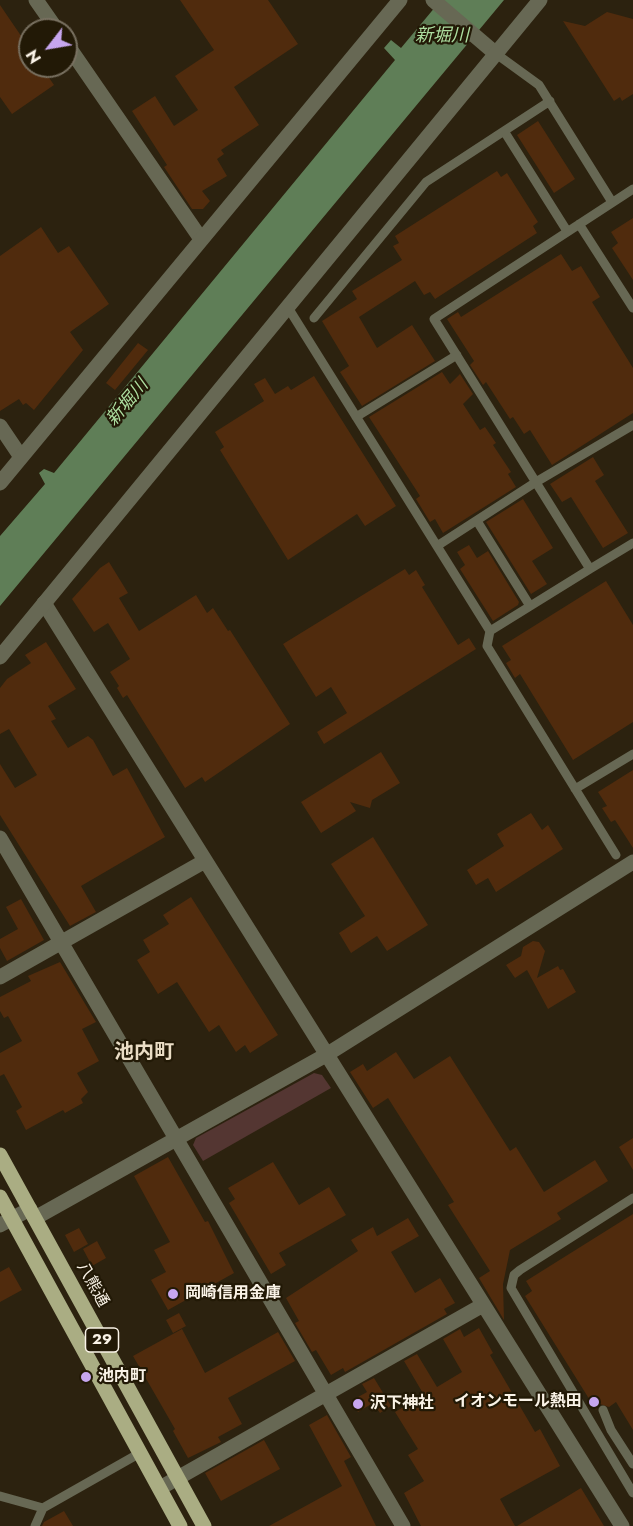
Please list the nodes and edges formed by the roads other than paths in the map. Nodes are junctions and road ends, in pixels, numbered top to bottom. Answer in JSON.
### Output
{"nodes":[{"id":1,"x":36,"y":0,"type":"edge"},
{"id":2,"x":400,"y":0,"type":"edge"},
{"id":3,"x":433,"y":0,"type":"edge"},
{"id":4,"x":540,"y":0,"type":"edge"},
{"id":5,"x":49,"y":18,"type":"edge"},
{"id":6,"x":489,"y":48,"type":"junction"},
{"id":7,"x":78,"y":60,"type":"edge"},
{"id":8,"x":550,"y":101,"type":"junction"},
{"id":9,"x":504,"y":131,"type":"junction"},
{"id":10,"x":633,"y":189,"type":"edge"},
{"id":11,"x":612,"y":202,"type":"junction"},
{"id":12,"x":579,"y":224,"type":"junction"},
{"id":13,"x":567,"y":231,"type":"junction"},
{"id":14,"x":201,"y":239,"type":"junction"},
{"id":15,"x":287,"y":306,"type":"junction"},
{"id":16,"x":633,"y":308,"type":"edge"},
{"id":17,"x":314,"y":318,"type":"dead end"},
{"id":18,"x":457,"y":355,"type":"junction"},
{"id":19,"x":356,"y":417,"type":"junction"},
{"id":20,"x":633,"y":424,"type":"edge"},
{"id":21,"x":0,"y":426,"type":"edge"},
{"id":22,"x":21,"y":457,"type":"junction"},
{"id":23,"x":536,"y":482,"type":"junction"},
{"id":24,"x":0,"y":483,"type":"edge"},
{"id":25,"x":477,"y":521,"type":"junction"},
{"id":26,"x":633,"y":543,"type":"edge"},
{"id":27,"x":437,"y":546,"type":"junction"},
{"id":28,"x":590,"y":569,"type":"junction"},
{"id":29,"x":44,"y":603,"type":"junction"},
{"id":30,"x":530,"y":606,"type":"junction"},
{"id":31,"x":490,"y":631,"type":"junction"},
{"id":32,"x":0,"y":657,"type":"edge"},
{"id":33,"x":633,"y":754,"type":"edge"},
{"id":34,"x":575,"y":789,"type":"junction"},
{"id":35,"x":0,"y":838,"type":"edge"},
{"id":36,"x":205,"y":861,"type":"junction"},
{"id":37,"x":628,"y":862,"type":"edge"},
{"id":38,"x":61,"y":942,"type":"junction"},
{"id":39,"x":0,"y":977,"type":"edge"},
{"id":40,"x":326,"y":1055,"type":"junction"},
{"id":41,"x":176,"y":1139,"type":"junction"},
{"id":42,"x":0,"y":1155,"type":"edge"},
{"id":43,"x":0,"y":1197,"type":"edge"},
{"id":44,"x":633,"y":1198,"type":"edge"},
{"id":45,"x":32,"y":1214,"type":"junction"},
{"id":46,"x":6,"y":1222,"type":"edge"},
{"id":47,"x":483,"y":1305,"type":"junction"},
{"id":48,"x":326,"y":1394,"type":"junction"},
{"id":49,"x":603,"y":1410,"type":"dead end"},
{"id":50,"x":140,"y":1452,"type":"junction"},
{"id":51,"x":633,"y":1464,"type":"edge"},
{"id":52,"x":178,"y":1478,"type":"junction"},
{"id":53,"x":160,"y":1488,"type":"junction"},
{"id":54,"x":633,"y":1493,"type":"edge"},
{"id":55,"x":0,"y":1496,"type":"edge"},
{"id":56,"x":43,"y":1508,"type":"junction"},
{"id":57,"x":35,"y":1526,"type":"edge"},
{"id":58,"x":180,"y":1526,"type":"edge"},
{"id":59,"x":204,"y":1526,"type":"edge"},
{"id":60,"x":404,"y":1526,"type":"edge"},
{"id":61,"x":622,"y":1526,"type":"edge"}],
"edges":[{"from":1,"to":5,"type":"street"},
{"from":2,"to":14,"type":"street"},
{"from":3,"to":6,"type":"street"},
{"from":4,"to":6,"type":"street"},
{"from":6,"to":8,"type":"lane"},
{"from":6,"to":15,"type":"street"},
{"from":7,"to":14,"type":"street"},
{"from":8,"to":9,"type":"lane"},
{"from":8,"to":11,"type":"lane"},
{"from":9,"to":13,"type":"lane"},
{"from":9,"to":17,"type":"lane"},
{"from":10,"to":11,"type":"lane"},
{"from":11,"to":12,"type":"lane"},
{"from":12,"to":13,"type":"lane"},
{"from":12,"to":16,"type":"lane"},
{"from":13,"to":18,"type":"lane"},
{"from":14,"to":22,"type":"street"},
{"from":15,"to":19,"type":"lane"},
{"from":15,"to":29,"type":"street"},
{"from":18,"to":19,"type":"lane"},
{"from":18,"to":23,"type":"lane"},
{"from":19,"to":27,"type":"lane"},
{"from":20,"to":23,"type":"lane"},
{"from":21,"to":22,"type":"street"},
{"from":22,"to":24,"type":"street"},
{"from":23,"to":25,"type":"lane"},
{"from":23,"to":28,"type":"lane"},
{"from":25,"to":27,"type":"lane"},
{"from":25,"to":30,"type":"lane"},
{"from":26,"to":28,"type":"lane"},
{"from":27,"to":31,"type":"lane"},
{"from":28,"to":30,"type":"lane"},
{"from":29,"to":32,"type":"street"},
{"from":29,"to":36,"type":"street"},
{"from":30,"to":31,"type":"lane"},
{"from":31,"to":34,"type":"lane"},
{"from":33,"to":34,"type":"lane"},
{"from":34,"to":37,"type":"lane"},
{"from":35,"to":38,"type":"street"},
{"from":36,"to":38,"type":"street"},
{"from":36,"to":40,"type":"street"},
{"from":37,"to":40,"type":"street"},
{"from":38,"to":39,"type":"street"},
{"from":38,"to":41,"type":"street"},
{"from":40,"to":41,"type":"street"},
{"from":40,"to":47,"type":"street"},
{"from":41,"to":45,"type":"street"},
{"from":41,"to":48,"type":"street"},
{"from":42,"to":45,"type":"main road","name":"八熊通","number":"29"},
{"from":43,"to":46,"type":"main road","number":"29"},
{"from":44,"to":54,"type":"lane"},
{"from":45,"to":46,"type":"street"},
{"from":45,"to":52,"type":"main road","name":"八熊通","number":"29"},
{"from":46,"to":50,"type":"main road","number":"29"},
{"from":47,"to":48,"type":"street"},
{"from":47,"to":61,"type":"street"},
{"from":48,"to":52,"type":"street"},
{"from":48,"to":60,"type":"street"},
{"from":49,"to":51,"type":"lane"},
{"from":50,"to":53,"type":"main road","number":"29"},
{"from":50,"to":56,"type":"lane"},
{"from":52,"to":53,"type":"street"},
{"from":52,"to":59,"type":"main road","name":"八熊通","number":"29"},
{"from":53,"to":58,"type":"main road","number":"29"},
{"from":55,"to":56,"type":"lane"},
{"from":56,"to":57,"type":"lane"}]}
